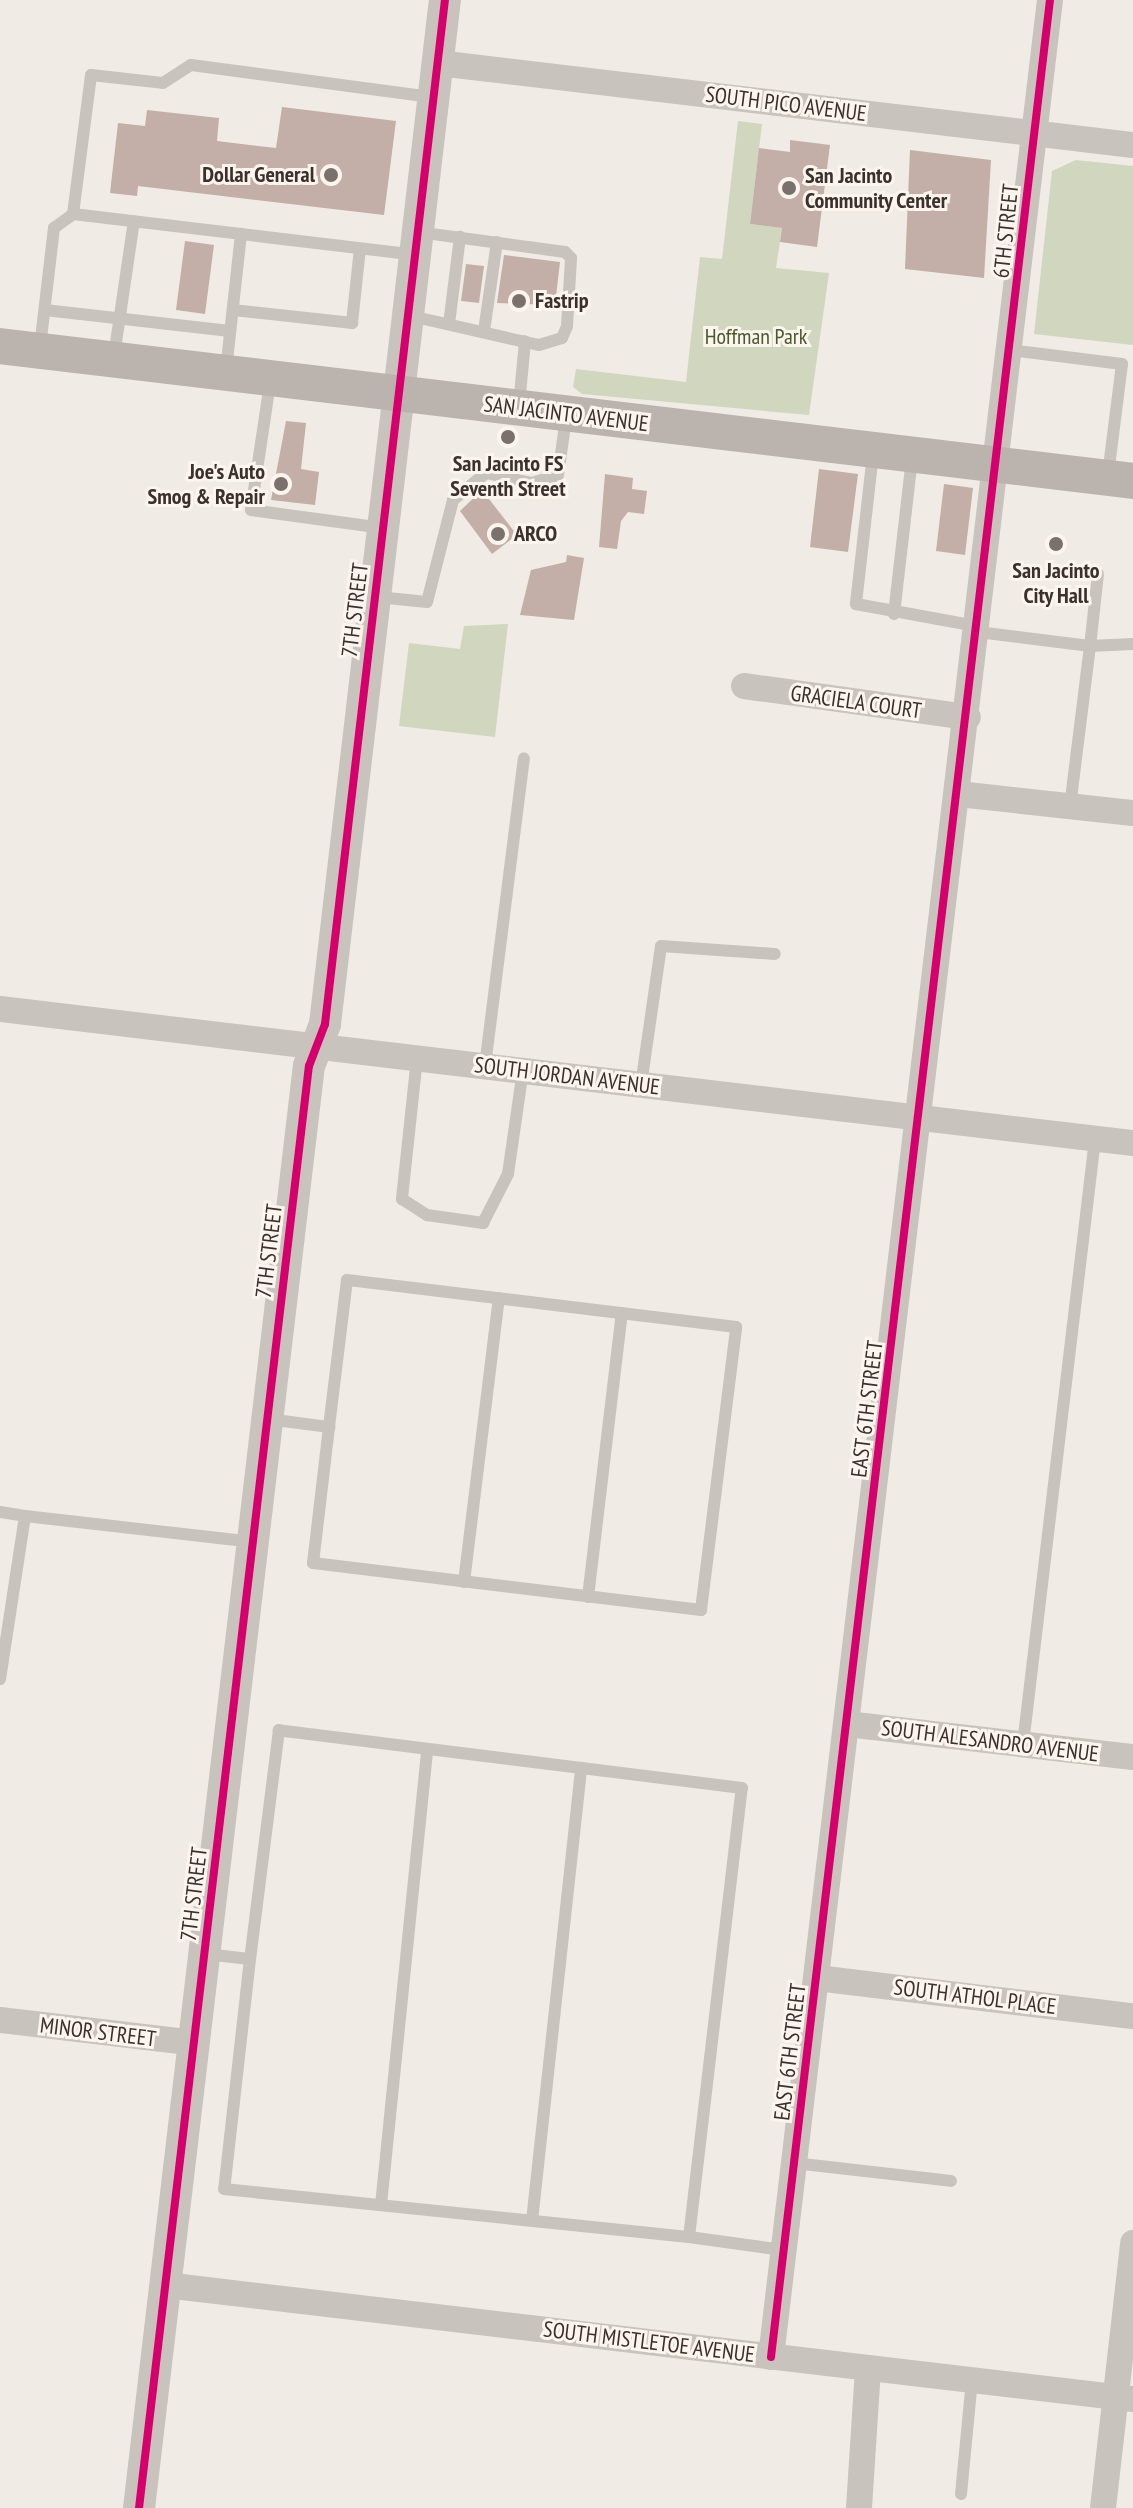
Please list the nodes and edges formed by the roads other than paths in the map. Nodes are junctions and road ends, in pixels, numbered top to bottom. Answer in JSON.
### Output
{"nodes":[{"id":1,"x":445,"y":0,"type":"edge"},
{"id":2,"x":1050,"y":0,"type":"edge"},
{"id":3,"x":438,"y":63,"type":"junction"},
{"id":4,"x":434,"y":98,"type":"junction"},
{"id":5,"x":1035,"y":133,"type":"junction"},
{"id":6,"x":1133,"y":145,"type":"edge"},
{"id":7,"x":73,"y":214,"type":"junction"},
{"id":8,"x":134,"y":221,"type":"junction"},
{"id":9,"x":241,"y":234,"type":"junction"},
{"id":10,"x":460,"y":237,"type":"junction"},
{"id":11,"x":497,"y":242,"type":"junction"},
{"id":12,"x":417,"y":243,"type":"junction"},
{"id":13,"x":360,"y":248,"type":"junction"},
{"id":14,"x":45,"y":310,"type":"junction"},
{"id":15,"x":233,"y":310,"type":"junction"},
{"id":16,"x":408,"y":315,"type":"junction"},
{"id":17,"x":119,"y":318,"type":"junction"},
{"id":18,"x":449,"y":324,"type":"junction"},
{"id":19,"x":230,"y":331,"type":"junction"},
{"id":20,"x":484,"y":331,"type":"junction"},
{"id":21,"x":525,"y":341,"type":"junction"},
{"id":22,"x":0,"y":346,"type":"edge"},
{"id":23,"x":39,"y":350,"type":"junction"},
{"id":24,"x":1010,"y":350,"type":"junction"},
{"id":25,"x":114,"y":359,"type":"junction"},
{"id":26,"x":226,"y":373,"type":"junction"},
{"id":27,"x":270,"y":378,"type":"junction"},
{"id":28,"x":399,"y":393,"type":"junction"},
{"id":29,"x":519,"y":408,"type":"junction"},
{"id":30,"x":567,"y":414,"type":"junction"},
{"id":31,"x":873,"y":450,"type":"junction"},
{"id":32,"x":913,"y":455,"type":"junction"},
{"id":33,"x":997,"y":465,"type":"junction"},
{"id":34,"x":1120,"y":479,"type":"edge"},
{"id":35,"x":383,"y":528,"type":"junction"},
{"id":36,"x":1098,"y":574,"type":"dead end"},
{"id":37,"x":375,"y":596,"type":"junction"},
{"id":38,"x":894,"y":614,"type":"junction"},
{"id":39,"x":978,"y":630,"type":"junction"},
{"id":40,"x":1133,"y":644,"type":"edge"},
{"id":41,"x":1090,"y":646,"type":"junction"},
{"id":42,"x":744,"y":686,"type":"dead end"},
{"id":43,"x":968,"y":717,"type":"junction"},
{"id":44,"x":524,"y":758,"type":"dead end"},
{"id":45,"x":958,"y":794,"type":"junction"},
{"id":46,"x":1070,"y":807,"type":"junction"},
{"id":47,"x":1133,"y":813,"type":"edge"},
{"id":48,"x":775,"y":954,"type":"dead end"},
{"id":49,"x":0,"y":1009,"type":"edge"},
{"id":50,"x":317,"y":1046,"type":"junction"},
{"id":51,"x":417,"y":1058,"type":"junction"},
{"id":52,"x":485,"y":1066,"type":"junction"},
{"id":53,"x":523,"y":1070,"type":"junction"},
{"id":54,"x":641,"y":1085,"type":"junction"},
{"id":55,"x":920,"y":1118,"type":"junction"},
{"id":56,"x":1095,"y":1139,"type":"junction"},
{"id":57,"x":1133,"y":1143,"type":"edge"},
{"id":58,"x":499,"y":1298,"type":"junction"},
{"id":59,"x":622,"y":1313,"type":"junction"},
{"id":60,"x":268,"y":1419,"type":"junction"},
{"id":61,"x":329,"y":1427,"type":"junction"},
{"id":62,"x":0,"y":1512,"type":"edge"},
{"id":63,"x":25,"y":1516,"type":"junction"},
{"id":64,"x":253,"y":1542,"type":"junction"},
{"id":65,"x":464,"y":1582,"type":"junction"},
{"id":66,"x":588,"y":1597,"type":"junction"},
{"id":67,"x":0,"y":1679,"type":"edge"},
{"id":68,"x":847,"y":1724,"type":"junction"},
{"id":69,"x":1023,"y":1744,"type":"junction"},
{"id":70,"x":427,"y":1749,"type":"junction"},
{"id":71,"x":1133,"y":1757,"type":"edge"},
{"id":72,"x":581,"y":1768,"type":"junction"},
{"id":73,"x":205,"y":1954,"type":"junction"},
{"id":74,"x":250,"y":1959,"type":"junction"},
{"id":75,"x":817,"y":1978,"type":"junction"},
{"id":76,"x":1133,"y":2016,"type":"edge"},
{"id":77,"x":0,"y":2020,"type":"edge"},
{"id":78,"x":195,"y":2043,"type":"junction"},
{"id":79,"x":794,"y":2163,"type":"junction"},
{"id":80,"x":951,"y":2181,"type":"dead end"},
{"id":81,"x":381,"y":2205,"type":"junction"},
{"id":82,"x":532,"y":2221,"type":"junction"},
{"id":83,"x":689,"y":2237,"type":"junction"},
{"id":84,"x":1133,"y":2243,"type":"edge"},
{"id":85,"x":783,"y":2250,"type":"junction"},
{"id":86,"x":165,"y":2285,"type":"junction"},
{"id":87,"x":771,"y":2357,"type":"junction"},
{"id":88,"x":868,"y":2368,"type":"junction"},
{"id":89,"x":972,"y":2380,"type":"junction"},
{"id":90,"x":1125,"y":2398,"type":"edge"},
{"id":91,"x":961,"y":2494,"type":"dead end"},
{"id":92,"x":139,"y":2508,"type":"edge"},
{"id":93,"x":859,"y":2508,"type":"edge"},
{"id":94,"x":1103,"y":2508,"type":"edge"}],
"edges":[{"from":1,"to":3,"type":"street","name":"7TH STREET"},
{"from":2,"to":5,"type":"street","name":"6TH STREET"},
{"from":3,"to":4,"type":"street","name":"7TH STREET"},
{"from":3,"to":5,"type":"street","name":"SOUTH PICO AVENUE"},
{"from":4,"to":7,"type":"lane"},
{"from":4,"to":12,"type":"street","name":"7TH STREET"},
{"from":5,"to":6,"type":"street","name":"SOUTH PICO AVENUE"},
{"from":5,"to":24,"type":"street","name":"6TH STREET"},
{"from":7,"to":8,"type":"lane"},
{"from":7,"to":14,"type":"lane"},
{"from":8,"to":9,"type":"lane"},
{"from":8,"to":17,"type":"lane"},
{"from":9,"to":13,"type":"lane"},
{"from":9,"to":15,"type":"lane"},
{"from":10,"to":11,"type":"lane"},
{"from":10,"to":12,"type":"lane"},
{"from":10,"to":18,"type":"lane"},
{"from":11,"to":20,"type":"lane"},
{"from":11,"to":21,"type":"lane"},
{"from":12,"to":13,"type":"lane"},
{"from":12,"to":16,"type":"street","name":"7TH STREET"},
{"from":13,"to":15,"type":"lane"},
{"from":14,"to":17,"type":"lane"},
{"from":14,"to":23,"type":"lane"},
{"from":15,"to":19,"type":"lane"},
{"from":16,"to":18,"type":"lane"},
{"from":16,"to":28,"type":"street","name":"7TH STREET"},
{"from":17,"to":19,"type":"lane"},
{"from":17,"to":25,"type":"lane"},
{"from":18,"to":20,"type":"lane"},
{"from":19,"to":26,"type":"lane"},
{"from":20,"to":21,"type":"lane"},
{"from":21,"to":29,"type":"lane"},
{"from":22,"to":23,"type":"main road","name":"SAN JACINTO AVENUE"},
{"from":23,"to":25,"type":"main road","name":"SAN JACINTO AVENUE"},
{"from":24,"to":33,"type":"street","name":"6TH STREET"},
{"from":24,"to":34,"type":"lane"},
{"from":25,"to":26,"type":"main road","name":"SAN JACINTO AVENUE"},
{"from":26,"to":27,"type":"main road","name":"SAN JACINTO AVENUE"},
{"from":27,"to":28,"type":"main road","name":"SAN JACINTO AVENUE"},
{"from":27,"to":35,"type":"lane"},
{"from":28,"to":29,"type":"main road","name":"SAN JACINTO AVENUE"},
{"from":28,"to":35,"type":"street","name":"7TH STREET"},
{"from":29,"to":30,"type":"main road","name":"SAN JACINTO AVENUE"},
{"from":30,"to":31,"type":"main road","name":"SAN JACINTO AVENUE"},
{"from":30,"to":37,"type":"lane"},
{"from":31,"to":32,"type":"main road","name":"SAN JACINTO AVENUE"},
{"from":31,"to":38,"type":"lane"},
{"from":32,"to":33,"type":"main road","name":"SAN JACINTO AVENUE"},
{"from":32,"to":38,"type":"lane"},
{"from":33,"to":34,"type":"main road","name":"SAN JACINTO AVENUE"},
{"from":33,"to":39,"type":"street","name":"EAST 6TH STREET"},
{"from":35,"to":37,"type":"street","name":"7TH STREET"},
{"from":36,"to":41,"type":"lane"},
{"from":37,"to":50,"type":"street","name":"7TH STREET"},
{"from":38,"to":39,"type":"lane"},
{"from":39,"to":41,"type":"lane"},
{"from":39,"to":43,"type":"street","name":"EAST 6TH STREET"},
{"from":40,"to":41,"type":"lane"},
{"from":41,"to":46,"type":"lane"},
{"from":42,"to":43,"type":"street","name":"GRACIELA COURT"},
{"from":43,"to":45,"type":"street","name":"EAST 6TH STREET"},
{"from":44,"to":52,"type":"lane"},
{"from":45,"to":46,"type":"street"},
{"from":45,"to":55,"type":"street","name":"EAST 6TH STREET"},
{"from":46,"to":47,"type":"street"},
{"from":48,"to":54,"type":"lane"},
{"from":49,"to":50,"type":"street","name":"SOUTH JORDAN AVENUE"},
{"from":50,"to":51,"type":"street","name":"SOUTH JORDAN AVENUE"},
{"from":50,"to":60,"type":"street","name":"7TH STREET"},
{"from":51,"to":52,"type":"street","name":"SOUTH JORDAN AVENUE"},
{"from":51,"to":53,"type":"lane"},
{"from":52,"to":53,"type":"street","name":"SOUTH JORDAN AVENUE"},
{"from":53,"to":54,"type":"street","name":"SOUTH JORDAN AVENUE"},
{"from":54,"to":55,"type":"street","name":"SOUTH JORDAN AVENUE"},
{"from":55,"to":56,"type":"street","name":"SOUTH JORDAN AVENUE"},
{"from":55,"to":68,"type":"street","name":"EAST 6TH STREET"},
{"from":56,"to":57,"type":"street","name":"SOUTH JORDAN AVENUE"},
{"from":56,"to":69,"type":"lane"},
{"from":58,"to":59,"type":"lane"},
{"from":58,"to":61,"type":"lane"},
{"from":58,"to":65,"type":"lane"},
{"from":59,"to":66,"type":"lane"},
{"from":59,"to":66,"type":"lane"},
{"from":60,"to":61,"type":"lane"},
{"from":60,"to":64,"type":"street","name":"7TH STREET"},
{"from":61,"to":65,"type":"lane"},
{"from":62,"to":63,"type":"lane"},
{"from":63,"to":64,"type":"lane"},
{"from":63,"to":67,"type":"lane"},
{"from":64,"to":73,"type":"street","name":"7TH STREET"},
{"from":65,"to":66,"type":"lane"},
{"from":68,"to":69,"type":"street","name":"SOUTH ALESANDRO AVENUE"},
{"from":68,"to":75,"type":"street","name":"EAST 6TH STREET"},
{"from":69,"to":71,"type":"street","name":"SOUTH ALESANDRO AVENUE"},
{"from":70,"to":72,"type":"lane"},
{"from":70,"to":74,"type":"lane"},
{"from":70,"to":81,"type":"lane"},
{"from":72,"to":82,"type":"lane"},
{"from":72,"to":83,"type":"lane"},
{"from":73,"to":74,"type":"lane"},
{"from":73,"to":78,"type":"street","name":"7TH STREET"},
{"from":74,"to":81,"type":"lane"},
{"from":75,"to":76,"type":"street","name":"SOUTH ATHOL PLACE"},
{"from":75,"to":79,"type":"street","name":"EAST 6TH STREET"},
{"from":77,"to":78,"type":"street","name":"MINOR STREET"},
{"from":78,"to":86,"type":"street","name":"7TH STREET"},
{"from":79,"to":80,"type":"lane"},
{"from":79,"to":85,"type":"street","name":"EAST 6TH STREET"},
{"from":81,"to":82,"type":"lane"},
{"from":82,"to":83,"type":"lane"},
{"from":83,"to":85,"type":"lane"},
{"from":84,"to":90,"type":"street"},
{"from":85,"to":87,"type":"street","name":"EAST 6TH STREET"},
{"from":86,"to":87,"type":"street","name":"SOUTH MISTLETOE AVENUE"},
{"from":86,"to":92,"type":"street","name":"7TH STREET"},
{"from":87,"to":88,"type":"street","name":"SOUTH MISTLETOE AVENUE"},
{"from":88,"to":89,"type":"street","name":"SOUTH MISTLETOE AVENUE"},
{"from":88,"to":93,"type":"street"},
{"from":89,"to":90,"type":"street","name":"SOUTH MISTLETOE AVENUE"},
{"from":89,"to":91,"type":"lane"},
{"from":90,"to":94,"type":"street"}]}
